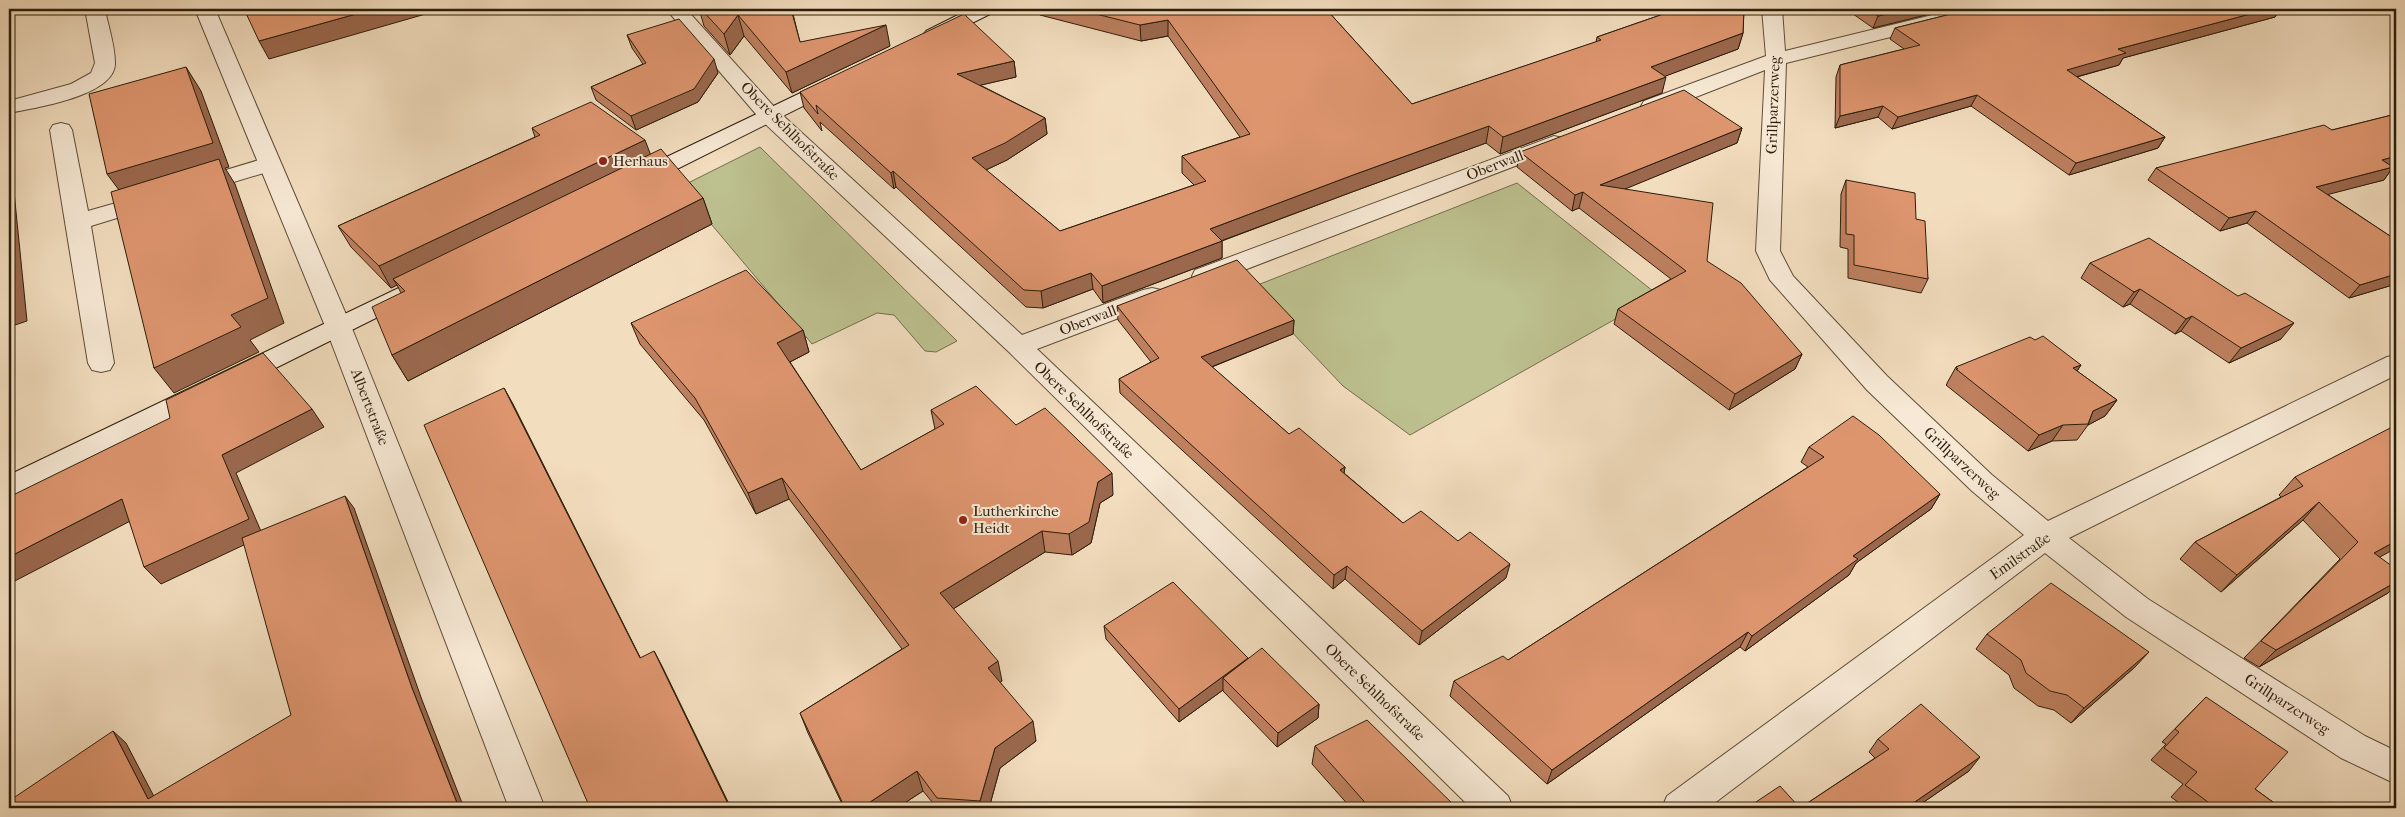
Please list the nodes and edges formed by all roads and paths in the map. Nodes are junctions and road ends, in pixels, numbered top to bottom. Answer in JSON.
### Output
{"nodes":[{"id":1,"x":95,"y":9,"type":"edge"},
{"id":2,"x":204,"y":9,"type":"edge"},
{"id":3,"x":676,"y":9,"type":"edge"},
{"id":4,"x":985,"y":9,"type":"edge"},
{"id":5,"x":1772,"y":9,"type":"edge"},
{"id":6,"x":1980,"y":9,"type":"edge"},
{"id":7,"x":916,"y":43,"type":"edge"},
{"id":8,"x":1776,"y":59,"type":"junction"},
{"id":9,"x":856,"y":72,"type":"edge"},
{"id":10,"x":9,"y":107,"type":"edge"},
{"id":11,"x":769,"y":115,"type":"junction"},
{"id":12,"x":1628,"y":115,"type":"edge"},
{"id":13,"x":62,"y":130,"type":"dead end"},
{"id":14,"x":1572,"y":136,"type":"edge"},
{"id":15,"x":269,"y":164,"type":"junction"},
{"id":16,"x":620,"y":188,"type":"edge"},
{"id":17,"x":78,"y":222,"type":"junction"},
{"id":18,"x":426,"y":283,"type":"edge"},
{"id":19,"x":338,"y":326,"type":"junction"},
{"id":20,"x":1018,"y":346,"type":"junction"},
{"id":21,"x":100,"y":363,"type":"dead end"},
{"id":22,"x":2396,"y":364,"type":"edge"},
{"id":23,"x":9,"y":488,"type":"edge"},
{"id":24,"x":2045,"y":536,"type":"junction"},
{"id":25,"x":2396,"y":768,"type":"edge"},
{"id":26,"x":527,"y":808,"type":"edge"},
{"id":27,"x":1495,"y":808,"type":"edge"},
{"id":28,"x":1680,"y":808,"type":"edge"}],
"edges":[{"from":1,"to":10,"type":"street"},
{"from":2,"to":15,"type":"street","name":"Albertstraße"},
{"from":3,"to":11,"type":"street","name":"Obere Sehlhofstraße"},
{"from":4,"to":7,"type":"street"},
{"from":5,"to":8,"type":"street","name":"Grillparzerweg"},
{"from":6,"to":8,"type":"street"},
{"from":8,"to":12,"type":"street"},
{"from":8,"to":24,"type":"street","name":"Grillparzerweg"},
{"from":9,"to":11,"type":"street"},
{"from":11,"to":16,"type":"street"},
{"from":11,"to":20,"type":"street","name":"Obere Sehlhofstraße"},
{"from":13,"to":17,"type":"street"},
{"from":14,"to":20,"type":"street","name":"Oberwall"},
{"from":15,"to":17,"type":"street"},
{"from":15,"to":19,"type":"street","name":"Albertstraße"},
{"from":17,"to":21,"type":"street"},
{"from":18,"to":19,"type":"street"},
{"from":19,"to":23,"type":"street"},
{"from":19,"to":26,"type":"street","name":"Albertstraße"},
{"from":20,"to":27,"type":"street","name":"Obere Sehlhofstraße"},
{"from":22,"to":24,"type":"street","name":"Emilstraße"},
{"from":24,"to":25,"type":"street","name":"Grillparzerweg"},
{"from":24,"to":28,"type":"street","name":"Emilstraße"}]}
